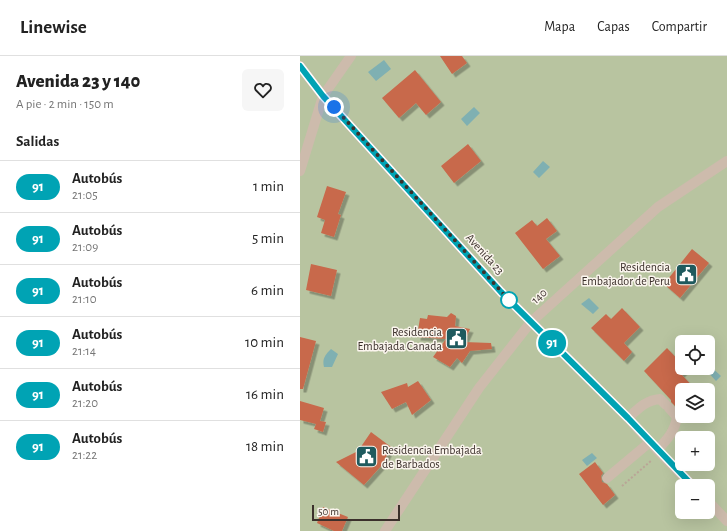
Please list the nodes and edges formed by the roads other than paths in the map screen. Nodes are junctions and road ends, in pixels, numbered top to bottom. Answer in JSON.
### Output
{"nodes":[{"id":1,"x":351,"y":56,"type":"edge"},
{"id":2,"x":300,"y":66,"type":"edge"},
{"id":3,"x":323,"y":96,"type":"junction"},
{"id":4,"x":727,"y":161,"type":"edge"},
{"id":5,"x":300,"y":171,"type":"edge"},
{"id":6,"x":531,"y":322,"type":"junction"},
{"id":7,"x":628,"y":418,"type":"junction"},
{"id":8,"x":650,"y":442,"type":"junction"},
{"id":9,"x":658,"y":451,"type":"junction"},
{"id":10,"x":607,"y":478,"type":"dead end"},
{"id":11,"x":686,"y":479,"type":"edge"},
{"id":12,"x":715,"y":508,"type":"edge"},
{"id":13,"x":727,"y":521,"type":"edge"},
{"id":14,"x":385,"y":531,"type":"edge"}],
"edges":[{"from":1,"to":3,"type":"street"},
{"from":2,"to":3,"type":"street","name":"Avenida 23"},
{"from":3,"to":5,"type":"street"},
{"from":3,"to":6,"type":"street","name":"Avenida 23"},
{"from":4,"to":6,"type":"street","name":"140"},
{"from":6,"to":7,"type":"street","name":"Avenida 23"},
{"from":6,"to":14,"type":"street","name":"140"},
{"from":7,"to":8,"type":"street","name":"Avenida 23"},
{"from":7,"to":9,"type":"street"},
{"from":8,"to":9,"type":"street","name":"Avenida 23"},
{"from":8,"to":10,"type":"street"},
{"from":9,"to":11,"type":"street","name":"Avenida 23"},
{"from":12,"to":13,"type":"street"}]}
